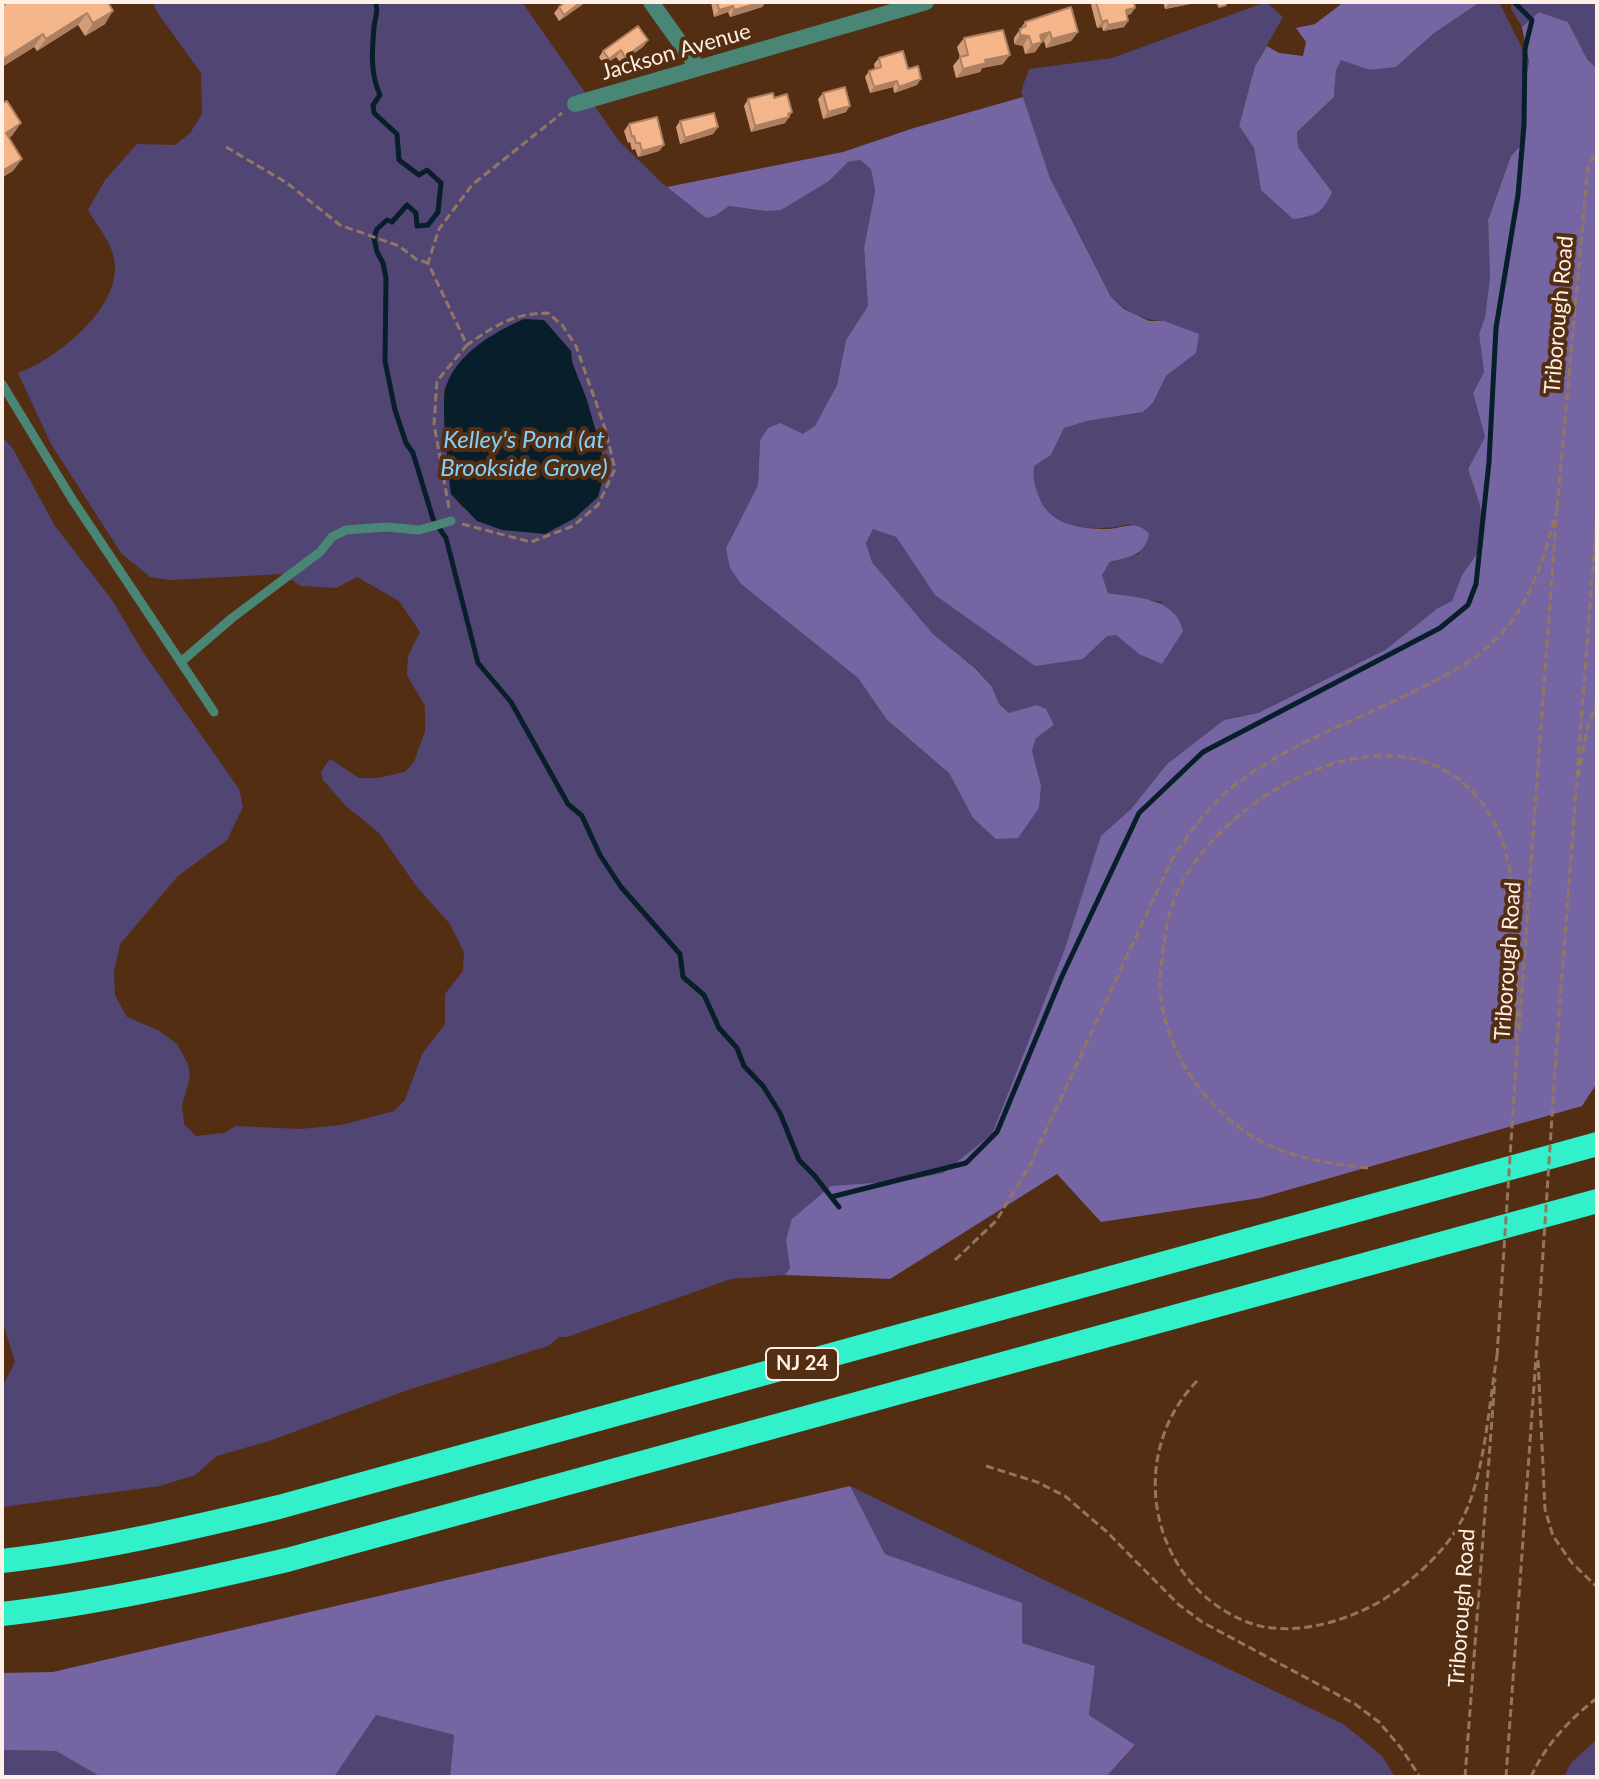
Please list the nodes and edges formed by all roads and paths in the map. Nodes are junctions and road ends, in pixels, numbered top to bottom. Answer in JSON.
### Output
{"nodes":[{"id":1,"x":651,"y":2,"type":"edge"},
{"id":2,"x":926,"y":2,"type":"edge"},
{"id":3,"x":698,"y":68,"type":"junction"},
{"id":4,"x":575,"y":104,"type":"joint"},
{"id":5,"x":226,"y":147,"type":"dead end"},
{"id":6,"x":1597,"y":151,"type":"edge"},
{"id":7,"x":428,"y":263,"type":"junction"},
{"id":8,"x":467,"y":345,"type":"junction"},
{"id":9,"x":2,"y":384,"type":"edge"},
{"id":10,"x":1557,"y":509,"type":"junction"},
{"id":11,"x":1597,"y":513,"type":"edge"},
{"id":12,"x":451,"y":521,"type":"junction"},
{"id":13,"x":182,"y":661,"type":"junction"},
{"id":14,"x":1597,"y":701,"type":"edge"},
{"id":15,"x":214,"y":712,"type":"dead end"},
{"id":16,"x":1575,"y":797,"type":"junction"},
{"id":17,"x":1517,"y":1050,"type":"junction"},
{"id":18,"x":1597,"y":1144,"type":"edge"},
{"id":19,"x":1368,"y":1168,"type":"dead end"},
{"id":20,"x":1597,"y":1201,"type":"edge"},
{"id":21,"x":955,"y":1260,"type":"dead end"},
{"id":22,"x":1537,"y":1344,"type":"junction"},
{"id":23,"x":1497,"y":1356,"type":"junction"},
{"id":24,"x":1197,"y":1381,"type":"dead end"},
{"id":25,"x":986,"y":1466,"type":"dead end"},
{"id":26,"x":2,"y":1561,"type":"edge"},
{"id":27,"x":1597,"y":1587,"type":"edge"},
{"id":28,"x":2,"y":1614,"type":"edge"},
{"id":29,"x":1597,"y":1698,"type":"edge"},
{"id":30,"x":1420,"y":1777,"type":"edge"},
{"id":31,"x":1465,"y":1777,"type":"edge"},
{"id":32,"x":1506,"y":1777,"type":"edge"},
{"id":33,"x":1531,"y":1777,"type":"edge"}],
"edges":[{"from":1,"to":3,"type":"street"},
{"from":2,"to":3,"type":"street","name":"Jackson Avenue"},
{"from":3,"to":4,"type":"street","name":"Jackson Avenue"},
{"from":4,"to":7,"type":"path"},
{"from":5,"to":7,"type":"path"},
{"from":6,"to":10,"type":"path","name":"Triborough Road"},
{"from":7,"to":8,"type":"path"},
{"from":8,"to":12,"type":"path"},
{"from":8,"to":12,"type":"path"},
{"from":9,"to":13,"type":"lane"},
{"from":10,"to":17,"type":"path","name":"Triborough Road"},
{"from":10,"to":21,"type":"path"},
{"from":11,"to":16,"type":"path"},
{"from":12,"to":13,"type":"lane"},
{"from":13,"to":15,"type":"lane"},
{"from":14,"to":16,"type":"path"},
{"from":16,"to":22,"type":"path","bridge":true},
{"from":17,"to":19,"type":"path"},
{"from":17,"to":23,"type":"path","name":"Triborough Road","bridge":true},
{"from":18,"to":26,"type":"highway","number":"NJ 24"},
{"from":20,"to":28,"type":"highway","number":"NJ 24"},
{"from":22,"to":27,"type":"path"},
{"from":22,"to":32,"type":"path"},
{"from":23,"to":24,"type":"path"},
{"from":23,"to":31,"type":"path","name":"Triborough Road"},
{"from":25,"to":30,"type":"path"},
{"from":29,"to":33,"type":"path"}]}
